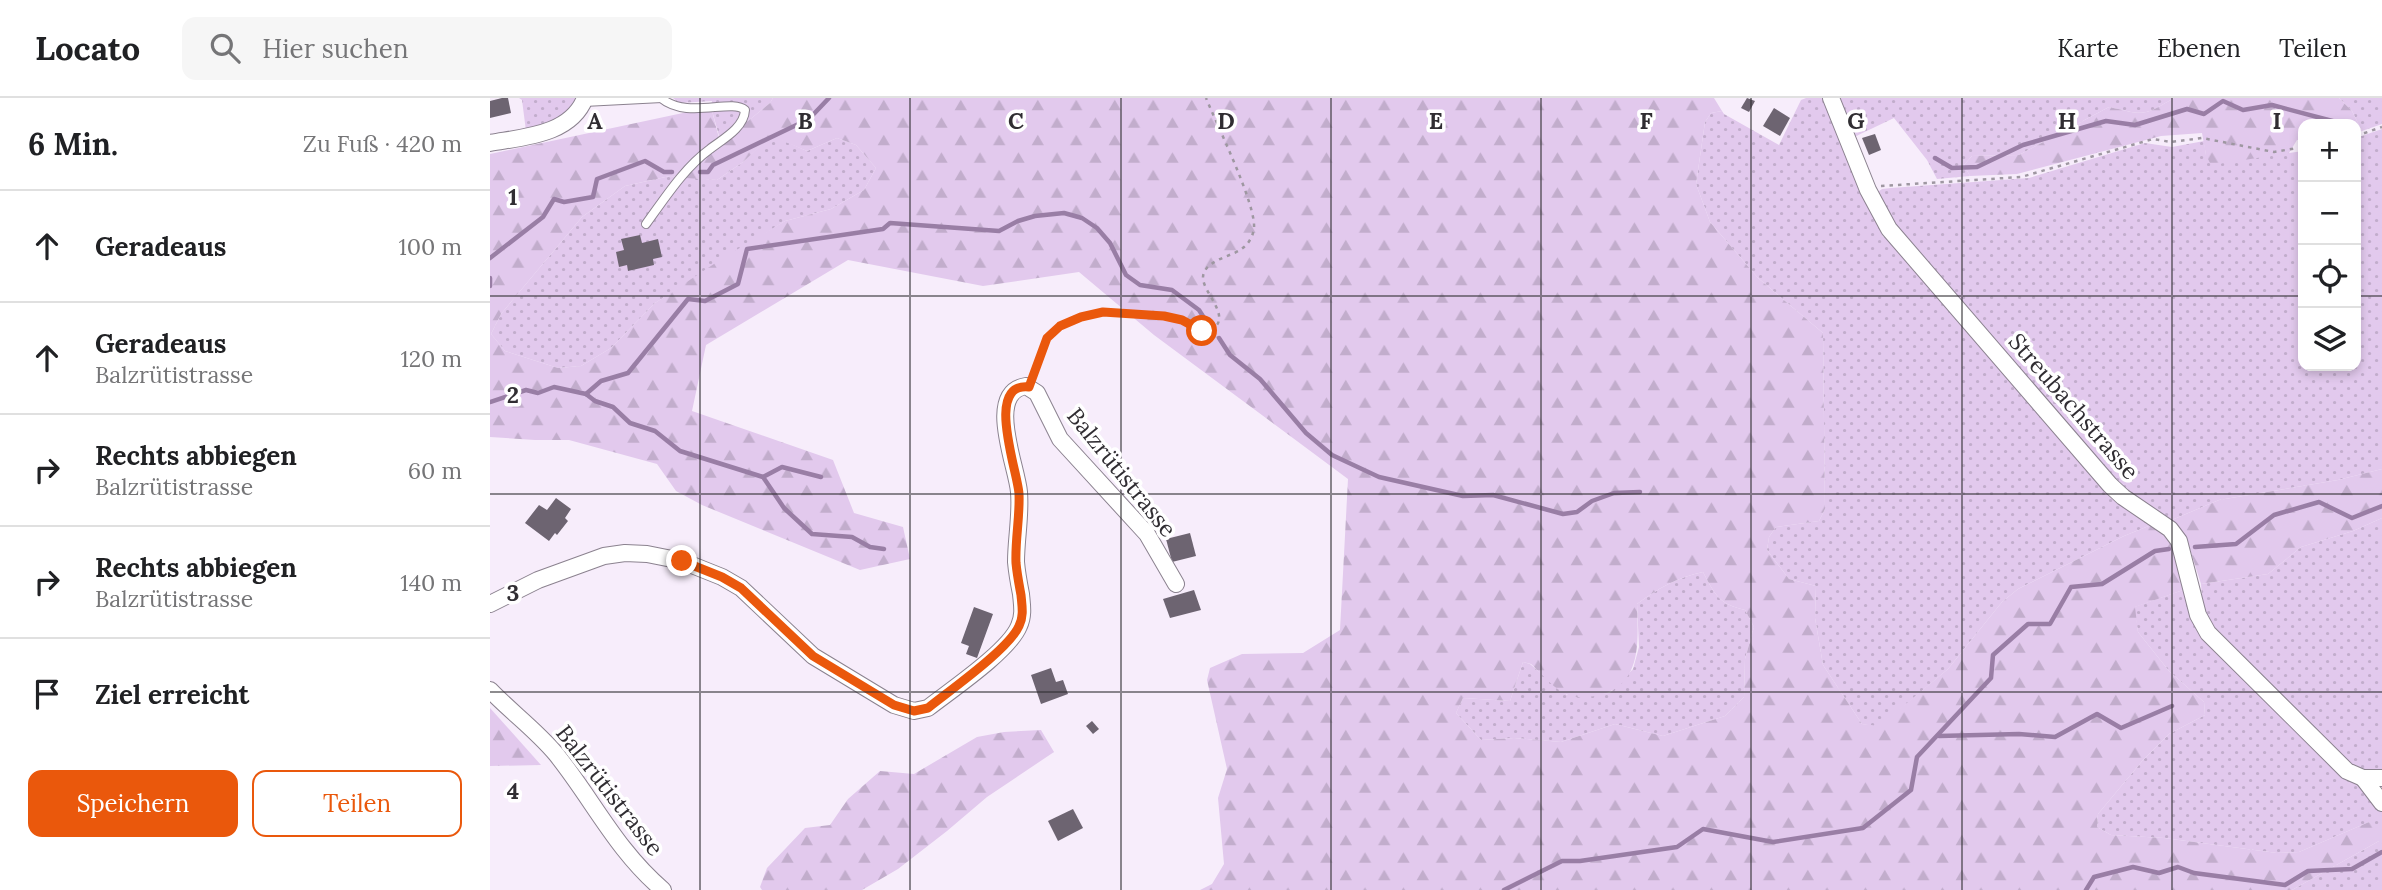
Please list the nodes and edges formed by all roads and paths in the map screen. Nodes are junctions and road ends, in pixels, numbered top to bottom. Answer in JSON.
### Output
{"nodes":[{"id":1,"x":662,"y":98,"type":"edge"},
{"id":2,"x":1206,"y":98,"type":"edge"},
{"id":3,"x":1830,"y":98,"type":"edge"},
{"id":4,"x":584,"y":100,"type":"edge"},
{"id":5,"x":2382,"y":127,"type":"edge"},
{"id":6,"x":2361,"y":134,"type":"edge"},
{"id":7,"x":490,"y":143,"type":"edge"},
{"id":8,"x":2298,"y":148,"type":"edge"},
{"id":9,"x":1868,"y":190,"type":"junction"},
{"id":10,"x":646,"y":224,"type":"dead end"},
{"id":11,"x":1029,"y":387,"type":"junction"},
{"id":12,"x":1176,"y":584,"type":"dead end"},
{"id":13,"x":490,"y":604,"type":"edge"},
{"id":14,"x":490,"y":690,"type":"edge"},
{"id":15,"x":2382,"y":778,"type":"edge"},
{"id":16,"x":2363,"y":779,"type":"junction"},
{"id":17,"x":2382,"y":803,"type":"edge"},
{"id":18,"x":663,"y":890,"type":"edge"}],
"edges":[{"from":1,"to":4,"type":"lane"},
{"from":1,"to":10,"type":"lane"},
{"from":2,"to":11,"type":"path"},
{"from":3,"to":9,"type":"street","name":"Streubachstrasse"},
{"from":4,"to":7,"type":"street"},
{"from":5,"to":6,"type":"path"},
{"from":8,"to":9,"type":"path"},
{"from":9,"to":16,"type":"street","name":"Streubachstrasse"},
{"from":11,"to":12,"type":"street","name":"Balzrütistrasse"},
{"from":11,"to":13,"type":"street"},
{"from":14,"to":18,"type":"street","name":"Balzrütistrasse"},
{"from":15,"to":16,"type":"street"},
{"from":16,"to":17,"type":"street","name":"Streubachstrasse"}]}
